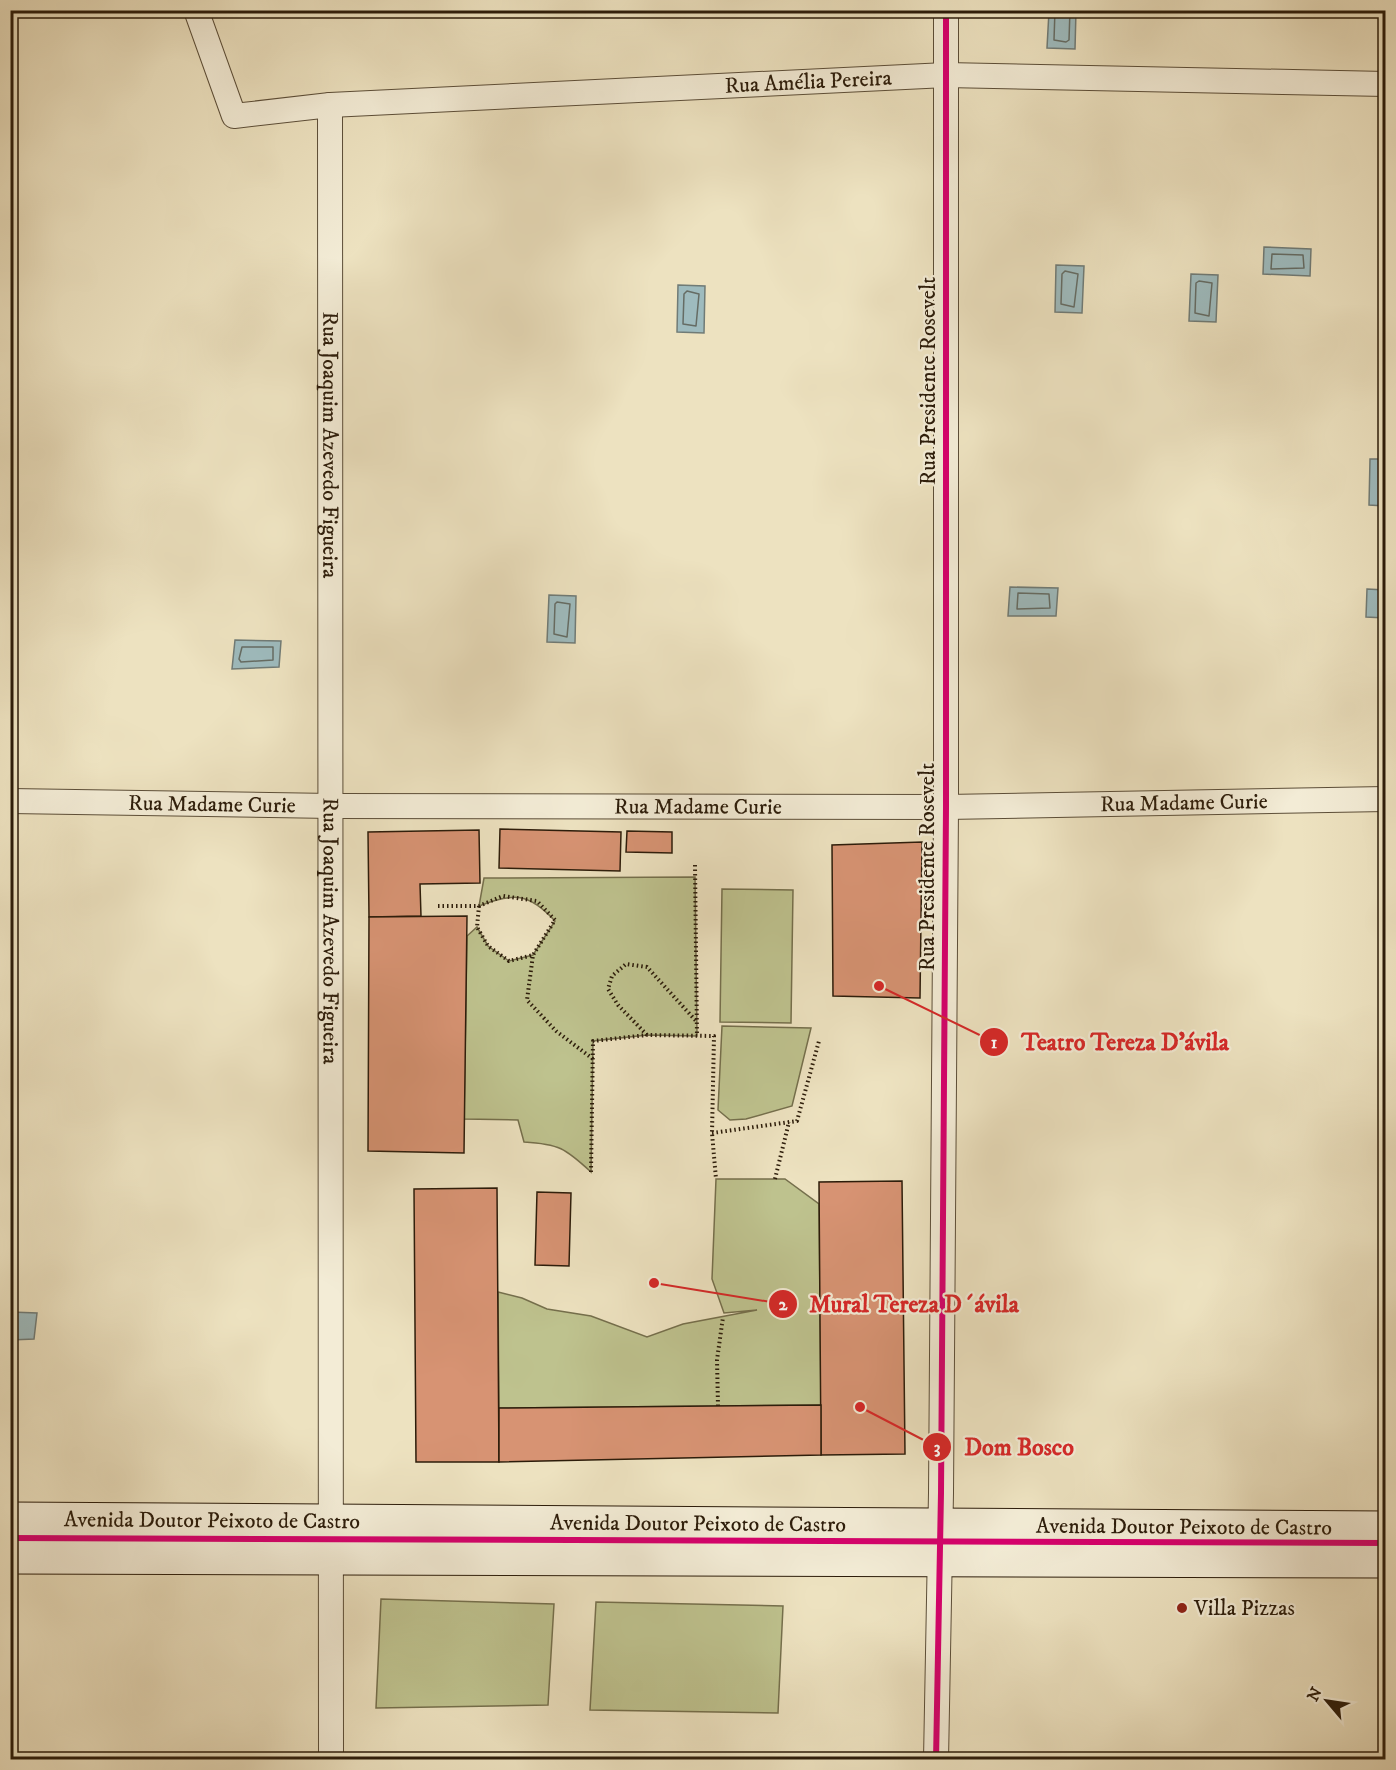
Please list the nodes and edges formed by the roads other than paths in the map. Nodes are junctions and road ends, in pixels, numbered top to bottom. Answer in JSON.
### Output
{"nodes":[{"id":1,"x":196,"y":10,"type":"edge"},
{"id":2,"x":946,"y":10,"type":"edge"},
{"id":3,"x":946,"y":75,"type":"junction"},
{"id":4,"x":1386,"y":84,"type":"edge"},
{"id":5,"x":330,"y":105,"type":"junction"},
{"id":6,"x":1386,"y":799,"type":"edge"},
{"id":7,"x":10,"y":801,"type":"edge"},
{"id":8,"x":332,"y":806,"type":"junction"},
{"id":9,"x":945,"y":807,"type":"junction"},
{"id":10,"x":10,"y":1519,"type":"edge"},
{"id":11,"x":333,"y":1521,"type":"junction"},
{"id":12,"x":941,"y":1524,"type":"junction"},
{"id":13,"x":1386,"y":1528,"type":"edge"},
{"id":14,"x":10,"y":1557,"type":"edge"},
{"id":15,"x":333,"y":1558,"type":"junction"},
{"id":16,"x":940,"y":1558,"type":"junction"},
{"id":17,"x":1386,"y":1561,"type":"edge"},
{"id":18,"x":331,"y":1760,"type":"edge"},
{"id":19,"x":936,"y":1760,"type":"edge"}],
"edges":[{"from":1,"to":5,"type":"street","name":"Rua Amélia Pereira"},
{"from":2,"to":3,"type":"street","name":"Rua Presidente Rosevelt"},
{"from":3,"to":4,"type":"street","name":"Rua Amélia Pereira"},
{"from":3,"to":5,"type":"street","name":"Rua Amélia Pereira"},
{"from":3,"to":9,"type":"street","name":"Rua Presidente Rosevelt"},
{"from":5,"to":8,"type":"street","name":"Rua Joaquim Azevedo Figueira"},
{"from":6,"to":9,"type":"street","name":"Rua Madame Curie"},
{"from":7,"to":8,"type":"street","name":"Rua Madame Curie"},
{"from":8,"to":9,"type":"street","name":"Rua Madame Curie"},
{"from":8,"to":11,"type":"street","name":"Rua Joaquim Azevedo Figueira"},
{"from":9,"to":12,"type":"street","name":"Rua Presidente Rosevelt"},
{"from":10,"to":11,"type":"street","name":"Avenida Doutor Peixoto de Castro"},
{"from":11,"to":12,"type":"street","name":"Avenida Doutor Peixoto de Castro"},
{"from":11,"to":15,"type":"street","name":"Rua Joaquim Azevedo Figueira"},
{"from":12,"to":13,"type":"street","name":"Avenida Doutor Peixoto de Castro"},
{"from":12,"to":16,"type":"street","name":"Rua Presidente Rosevelt"},
{"from":14,"to":15,"type":"street","name":"Avenida Doutor Peixoto de Castro"},
{"from":15,"to":16,"type":"street","name":"Avenida Doutor Peixoto de Castro"},
{"from":15,"to":18,"type":"street","name":"Rua Joaquim Azevedo Figueira"},
{"from":16,"to":17,"type":"street","name":"Avenida Doutor Peixoto de Castro"},
{"from":16,"to":19,"type":"street","name":"Rua Presidente Rosevelt"}]}
